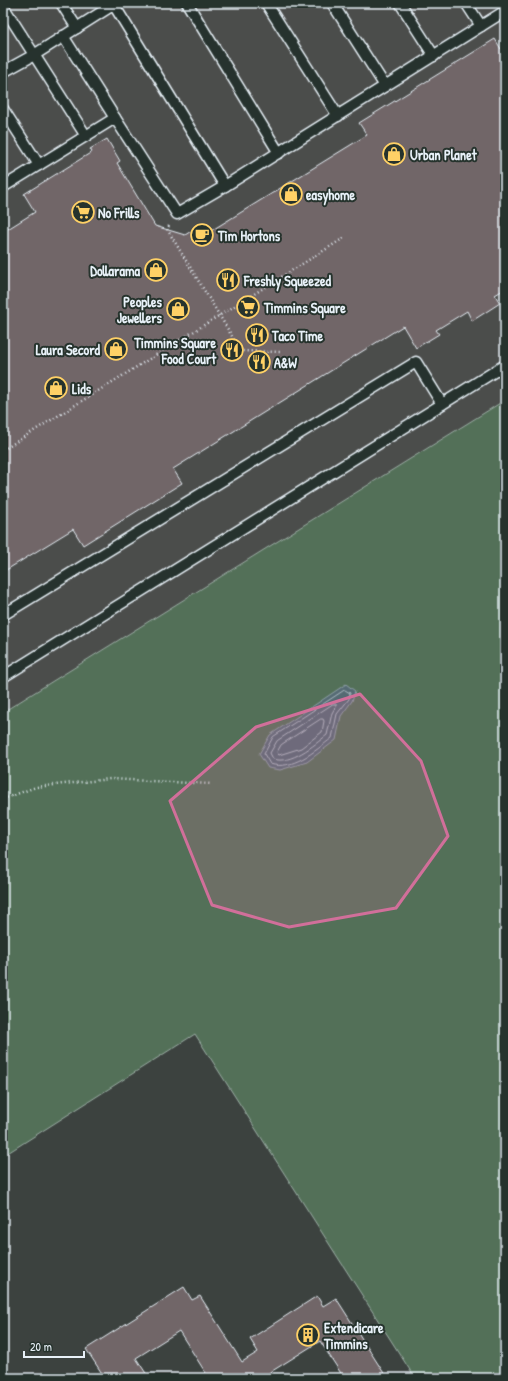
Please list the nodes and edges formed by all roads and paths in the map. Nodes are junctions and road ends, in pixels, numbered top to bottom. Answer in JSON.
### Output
{"nodes":[{"id":1,"x":61,"y":3,"type":"edge"},
{"id":2,"x":187,"y":3,"type":"edge"},
{"id":3,"x":266,"y":3,"type":"edge"},
{"id":4,"x":332,"y":3,"type":"edge"},
{"id":5,"x":400,"y":3,"type":"edge"},
{"id":6,"x":466,"y":3,"type":"edge"},
{"id":7,"x":115,"y":4,"type":"edge"},
{"id":8,"x":3,"y":6,"type":"edge"},
{"id":9,"x":505,"y":11,"type":"edge"},
{"id":10,"x":481,"y":26,"type":"junction"},
{"id":11,"x":77,"y":28,"type":"junction"},
{"id":12,"x":63,"y":36,"type":"junction"},
{"id":13,"x":34,"y":55,"type":"junction"},
{"id":14,"x":434,"y":56,"type":"junction"},
{"id":15,"x":3,"y":72,"type":"edge"},
{"id":16,"x":385,"y":86,"type":"junction"},
{"id":17,"x":3,"y":109,"type":"edge"},
{"id":18,"x":338,"y":116,"type":"junction"},
{"id":19,"x":115,"y":118,"type":"junction"},
{"id":20,"x":86,"y":136,"type":"junction"},
{"id":21,"x":279,"y":153,"type":"junction"},
{"id":22,"x":38,"y":165,"type":"junction"},
{"id":23,"x":3,"y":186,"type":"edge"},
{"id":24,"x":225,"y":186,"type":"junction"},
{"id":25,"x":177,"y":214,"type":"junction"},
{"id":26,"x":344,"y":238,"type":"dead end"},
{"id":27,"x":220,"y":315,"type":"junction"},
{"id":28,"x":281,"y":352,"type":"dead end"},
{"id":29,"x":505,"y":365,"type":"edge"},
{"id":30,"x":442,"y":404,"type":"junction"},
{"id":31,"x":3,"y":450,"type":"edge"},
{"id":32,"x":3,"y":615,"type":"edge"},
{"id":33,"x":3,"y":677,"type":"edge"},
{"id":34,"x":212,"y":784,"type":"dead end"},
{"id":35,"x":3,"y":799,"type":"edge"}],
"edges":[{"from":1,"to":11,"type":"lane"},
{"from":2,"to":21,"type":"lane"},
{"from":3,"to":18,"type":"lane"},
{"from":4,"to":16,"type":"lane"},
{"from":5,"to":14,"type":"lane"},
{"from":6,"to":10,"type":"lane"},
{"from":7,"to":11,"type":"lane"},
{"from":7,"to":24,"type":"lane"},
{"from":8,"to":13,"type":"lane"},
{"from":9,"to":10,"type":"lane"},
{"from":10,"to":14,"type":"lane"},
{"from":11,"to":12,"type":"lane"},
{"from":12,"to":13,"type":"lane"},
{"from":12,"to":19,"type":"lane"},
{"from":13,"to":15,"type":"lane"},
{"from":13,"to":20,"type":"lane"},
{"from":14,"to":16,"type":"lane"},
{"from":16,"to":18,"type":"lane"},
{"from":17,"to":22,"type":"lane"},
{"from":18,"to":21,"type":"lane"},
{"from":19,"to":20,"type":"lane"},
{"from":19,"to":25,"type":"lane"},
{"from":20,"to":22,"type":"lane"},
{"from":21,"to":24,"type":"lane"},
{"from":22,"to":23,"type":"lane"},
{"from":24,"to":25,"type":"lane"},
{"from":25,"to":27,"type":"path"},
{"from":26,"to":27,"type":"path"},
{"from":27,"to":28,"type":"path"},
{"from":27,"to":31,"type":"path"},
{"from":29,"to":30,"type":"lane"},
{"from":30,"to":32,"type":"lane"},
{"from":30,"to":33,"type":"lane"},
{"from":34,"to":35,"type":"path"}]}
